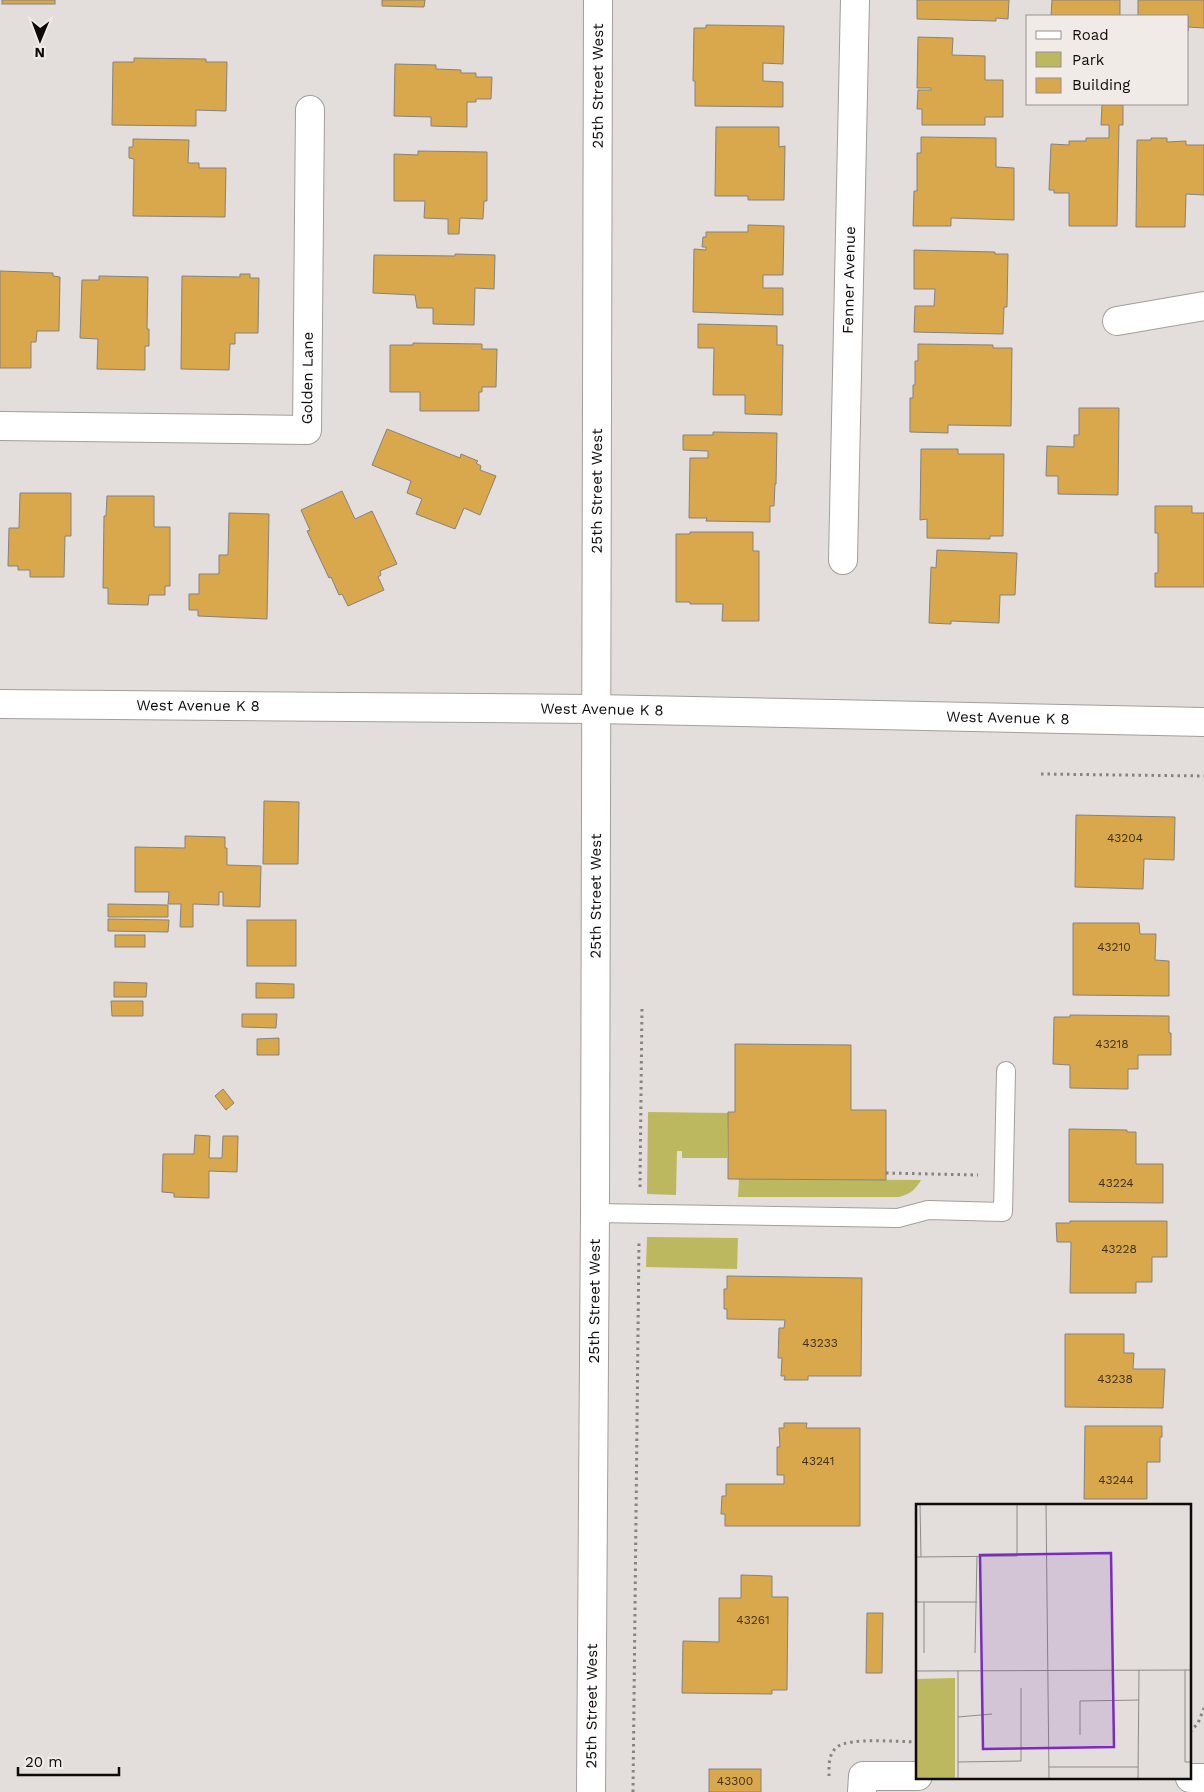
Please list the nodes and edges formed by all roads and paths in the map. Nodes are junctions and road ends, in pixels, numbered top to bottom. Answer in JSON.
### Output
{"nodes":[{"id":1,"x":598,"y":0,"type":"edge"},
{"id":2,"x":855,"y":0,"type":"edge"},
{"id":3,"x":310,"y":110,"type":"dead end"},
{"id":4,"x":1204,"y":306,"type":"edge"},
{"id":5,"x":1117,"y":321,"type":"dead end"},
{"id":6,"x":0,"y":426,"type":"edge"},
{"id":7,"x":843,"y":560,"type":"dead end"},
{"id":8,"x":0,"y":704,"type":"edge"},
{"id":9,"x":596,"y":709,"type":"junction"},
{"id":10,"x":1204,"y":722,"type":"edge"},
{"id":11,"x":1041,"y":774,"type":"dead end"},
{"id":12,"x":1204,"y":776,"type":"edge"},
{"id":13,"x":642,"y":1005,"type":"dead end"},
{"id":14,"x":1006,"y":1071,"type":"dead end"},
{"id":15,"x":886,"y":1173,"type":"dead end"},
{"id":16,"x":1004,"y":1176,"type":"junction"},
{"id":17,"x":595,"y":1213,"type":"junction"},
{"id":18,"x":640,"y":1214,"type":"junction"},
{"id":19,"x":1204,"y":1708,"type":"edge"},
{"id":20,"x":1192,"y":1730,"type":"edge"},
{"id":21,"x":916,"y":1776,"type":"edge"},
{"id":22,"x":862,"y":1784,"type":"edge"},
{"id":23,"x":592,"y":1792,"type":"edge"},
{"id":24,"x":632,"y":1792,"type":"edge"}],
"edges":[{"from":1,"to":9,"type":"street","name":"25th Street West"},
{"from":2,"to":7,"type":"street","name":"Fenner Avenue"},
{"from":3,"to":6,"type":"street","name":"Golden Lane"},
{"from":4,"to":5,"type":"street"},
{"from":8,"to":9,"type":"street","name":"West Avenue K 8"},
{"from":9,"to":10,"type":"street","name":"West Avenue K 8"},
{"from":9,"to":17,"type":"street","name":"25th Street West"},
{"from":11,"to":12,"type":"path"},
{"from":13,"to":18,"type":"path"},
{"from":14,"to":16,"type":"lane"},
{"from":15,"to":16,"type":"path"},
{"from":16,"to":18,"type":"lane"},
{"from":17,"to":18,"type":"lane"},
{"from":17,"to":23,"type":"street","name":"25th Street West"},
{"from":18,"to":24,"type":"path"},
{"from":19,"to":20,"type":"path"},
{"from":21,"to":22,"type":"street"}]}
